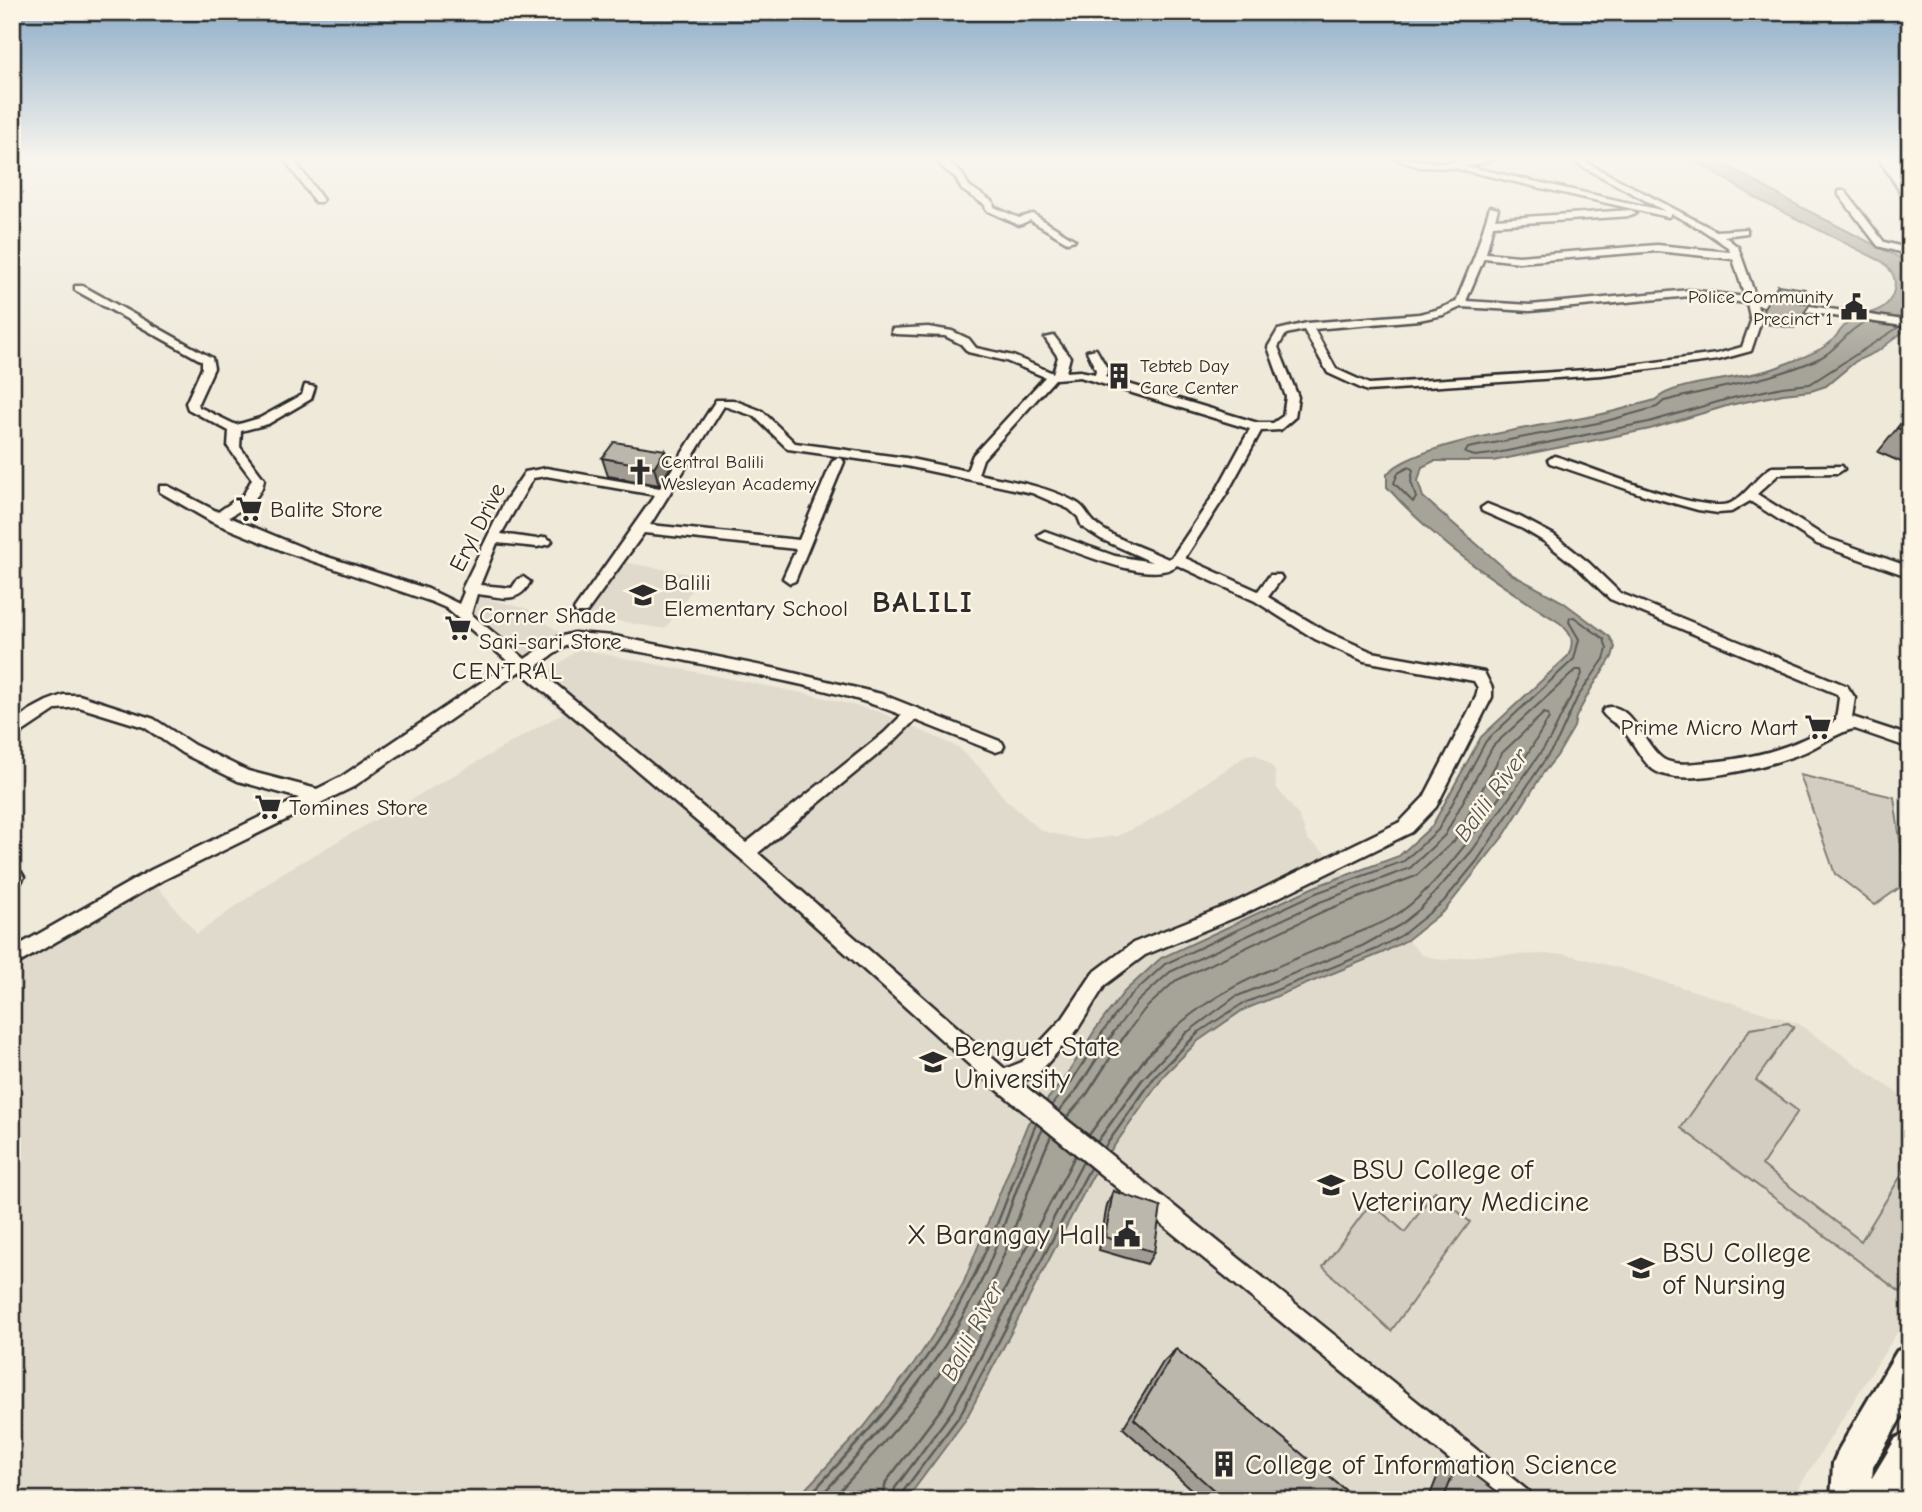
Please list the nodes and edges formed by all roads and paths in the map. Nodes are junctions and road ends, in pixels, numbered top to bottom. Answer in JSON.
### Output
{"nodes":[{"id":1,"x":1049,"y":228,"type":"edge"},
{"id":2,"x":1488,"y":228,"type":"edge"},
{"id":3,"x":1703,"y":228,"type":"edge"},
{"id":4,"x":1868,"y":228,"type":"edge"},
{"id":5,"x":1744,"y":231,"type":"dead end"},
{"id":6,"x":1716,"y":234,"type":"junction"},
{"id":7,"x":1070,"y":240,"type":"dead end"},
{"id":8,"x":1910,"y":252,"type":"edge"},
{"id":9,"x":1480,"y":255,"type":"junction"},
{"id":10,"x":1736,"y":256,"type":"junction"},
{"id":11,"x":79,"y":288,"type":"dead end"},
{"id":12,"x":1752,"y":300,"type":"junction"},
{"id":13,"x":1460,"y":304,"type":"junction"},
{"id":14,"x":1910,"y":324,"type":"edge"},
{"id":15,"x":1307,"y":326,"type":"junction"},
{"id":16,"x":896,"y":331,"type":"dead end"},
{"id":17,"x":1050,"y":338,"type":"dead end"},
{"id":18,"x":1093,"y":351,"type":"dead end"},
{"id":19,"x":1056,"y":375,"type":"junction"},
{"id":20,"x":1099,"y":379,"type":"junction"},
{"id":21,"x":309,"y":387,"type":"dead end"},
{"id":22,"x":1257,"y":427,"type":"junction"},
{"id":23,"x":235,"y":429,"type":"junction"},
{"id":24,"x":1554,"y":460,"type":"dead end"},
{"id":25,"x":838,"y":462,"type":"dead end"},
{"id":26,"x":1838,"y":469,"type":"dead end"},
{"id":27,"x":971,"y":477,"type":"junction"},
{"id":28,"x":164,"y":489,"type":"dead end"},
{"id":29,"x":665,"y":493,"type":"junction"},
{"id":30,"x":1751,"y":496,"type":"junction"},
{"id":31,"x":1487,"y":508,"type":"dead end"},
{"id":32,"x":217,"y":519,"type":"junction"},
{"id":33,"x":641,"y":528,"type":"junction"},
{"id":34,"x":1045,"y":534,"type":"dead end"},
{"id":35,"x":495,"y":538,"type":"junction"},
{"id":36,"x":545,"y":541,"type":"dead end"},
{"id":37,"x":803,"y":545,"type":"junction"},
{"id":38,"x":1174,"y":562,"type":"junction"},
{"id":39,"x":1910,"y":572,"type":"edge"},
{"id":40,"x":790,"y":578,"type":"dead end"},
{"id":41,"x":1275,"y":578,"type":"dead end"},
{"id":42,"x":523,"y":582,"type":"dead end"},
{"id":43,"x":469,"y":589,"type":"junction"},
{"id":44,"x":1260,"y":598,"type":"junction"},
{"id":45,"x":581,"y":610,"type":"dead end"},
{"id":46,"x":463,"y":616,"type":"junction"},
{"id":47,"x":522,"y":665,"type":"junction"},
{"id":48,"x":1610,"y":712,"type":"dead end"},
{"id":49,"x":913,"y":713,"type":"junction"},
{"id":50,"x":1843,"y":723,"type":"junction"},
{"id":51,"x":12,"y":733,"type":"edge"},
{"id":52,"x":1910,"y":741,"type":"edge"},
{"id":53,"x":996,"y":747,"type":"dead end"},
{"id":54,"x":317,"y":796,"type":"junction"},
{"id":55,"x":746,"y":853,"type":"junction"},
{"id":56,"x":12,"y":958,"type":"edge"},
{"id":57,"x":1009,"y":1086,"type":"junction"},
{"id":58,"x":1910,"y":1364,"type":"edge"},
{"id":59,"x":1910,"y":1452,"type":"edge"},
{"id":60,"x":1519,"y":1500,"type":"edge"},
{"id":61,"x":1851,"y":1500,"type":"edge"},
{"id":62,"x":1868,"y":1500,"type":"edge"}],
"edges":[{"from":1,"to":7,"type":"street"},
{"from":2,"to":9,"type":"street"},
{"from":3,"to":6,"type":"street"},
{"from":4,"to":8,"type":"street"},
{"from":5,"to":6,"type":"street"},
{"from":6,"to":10,"type":"street"},
{"from":9,"to":10,"type":"street"},
{"from":9,"to":13,"type":"street"},
{"from":10,"to":12,"type":"street"},
{"from":11,"to":23,"type":"street"},
{"from":12,"to":13,"type":"street"},
{"from":12,"to":14,"type":"street"},
{"from":12,"to":15,"type":"street"},
{"from":13,"to":15,"type":"street"},
{"from":15,"to":22,"type":"street"},
{"from":16,"to":19,"type":"street"},
{"from":17,"to":19,"type":"street"},
{"from":18,"to":20,"type":"street"},
{"from":19,"to":20,"type":"street"},
{"from":19,"to":27,"type":"street"},
{"from":20,"to":22,"type":"street"},
{"from":21,"to":23,"type":"street"},
{"from":22,"to":38,"type":"street"},
{"from":23,"to":32,"type":"street"},
{"from":24,"to":30,"type":"street"},
{"from":25,"to":37,"type":"street"},
{"from":26,"to":30,"type":"street"},
{"from":27,"to":29,"type":"street"},
{"from":27,"to":38,"type":"street"},
{"from":28,"to":32,"type":"street"},
{"from":29,"to":33,"type":"street"},
{"from":29,"to":35,"type":"street","name":"Eryl Drive"},
{"from":30,"to":39,"type":"street"},
{"from":31,"to":50,"type":"street"},
{"from":32,"to":46,"type":"street"},
{"from":33,"to":37,"type":"street"},
{"from":33,"to":45,"type":"street"},
{"from":34,"to":38,"type":"street"},
{"from":35,"to":36,"type":"street"},
{"from":35,"to":43,"type":"street","name":"Eryl Drive"},
{"from":37,"to":40,"type":"street"},
{"from":38,"to":44,"type":"street"},
{"from":41,"to":44,"type":"street"},
{"from":42,"to":43,"type":"street"},
{"from":43,"to":46,"type":"street","name":"Eryl Drive"},
{"from":44,"to":57,"type":"street"},
{"from":46,"to":47,"type":"street"},
{"from":47,"to":49,"type":"street"},
{"from":47,"to":54,"type":"street"},
{"from":47,"to":55,"type":"street"},
{"from":48,"to":50,"type":"street"},
{"from":49,"to":53,"type":"street"},
{"from":49,"to":55,"type":"street"},
{"from":50,"to":52,"type":"street"},
{"from":51,"to":54,"type":"street"},
{"from":54,"to":56,"type":"street"},
{"from":55,"to":57,"type":"street"},
{"from":57,"to":60,"type":"street"},
{"from":58,"to":61,"type":"highway"},
{"from":59,"to":62,"type":"highway"}]}
